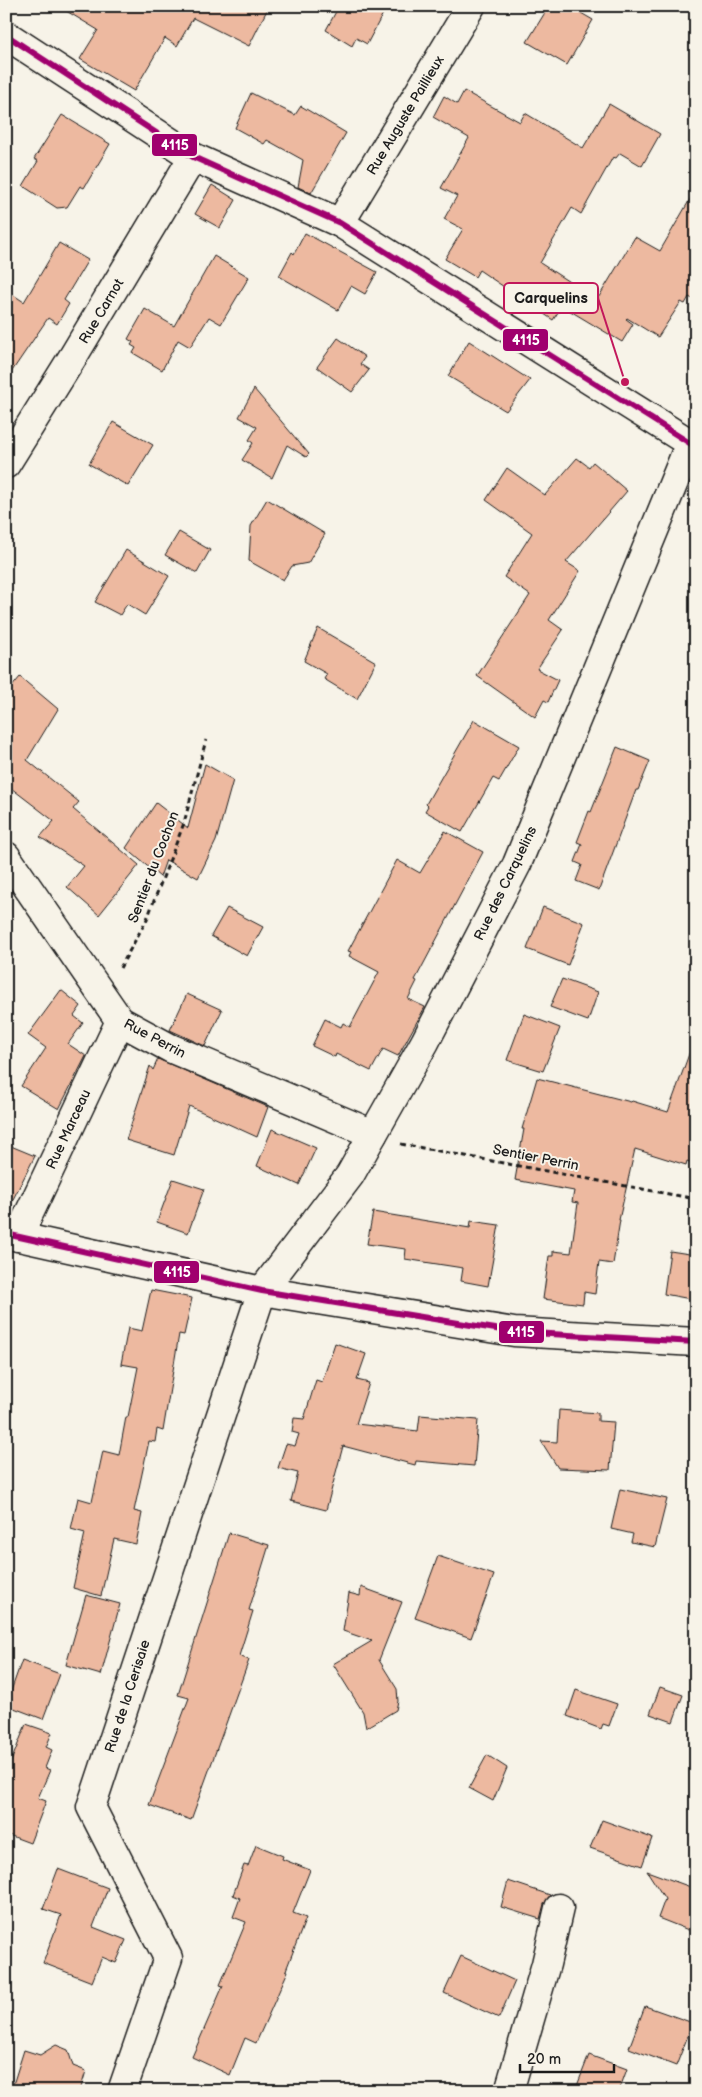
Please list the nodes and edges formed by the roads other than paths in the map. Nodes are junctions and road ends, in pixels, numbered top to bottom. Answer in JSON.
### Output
{"nodes":[{"id":1,"x":471,"y":6,"type":"edge"},
{"id":2,"x":6,"y":36,"type":"edge"},
{"id":3,"x":193,"y":157,"type":"junction"},
{"id":4,"x":340,"y":223,"type":"junction"},
{"id":5,"x":693,"y":445,"type":"edge"},
{"id":6,"x":6,"y":464,"type":"edge"},
{"id":7,"x":6,"y":856,"type":"edge"},
{"id":8,"x":120,"y":1021,"type":"junction"},
{"id":9,"x":373,"y":1134,"type":"junction"},
{"id":10,"x":12,"y":1236,"type":"edge"},
{"id":11,"x":262,"y":1291,"type":"junction"},
{"id":12,"x":696,"y":1342,"type":"edge"},
{"id":13,"x":559,"y":1908,"type":"dead end"},
{"id":14,"x":122,"y":2091,"type":"edge"},
{"id":15,"x":509,"y":2091,"type":"edge"}],
"edges":[{"from":1,"to":4,"type":"street","name":"Rue Auguste Paillieux"},
{"from":2,"to":3,"type":"street"},
{"from":3,"to":4,"type":"street"},
{"from":3,"to":6,"type":"street","name":"Rue Carnot"},
{"from":4,"to":5,"type":"street"},
{"from":5,"to":9,"type":"street","name":"Rue des Carquelins"},
{"from":7,"to":8,"type":"street","name":"Rue Perrin"},
{"from":8,"to":9,"type":"street","name":"Rue Perrin"},
{"from":8,"to":10,"type":"street","name":"Rue Marceau"},
{"from":9,"to":11,"type":"street","name":"Rue des Carquelins"},
{"from":10,"to":11,"type":"street"},
{"from":11,"to":12,"type":"street"},
{"from":11,"to":14,"type":"street","name":"Rue de la Cerisaie"},
{"from":13,"to":15,"type":"street"}]}
